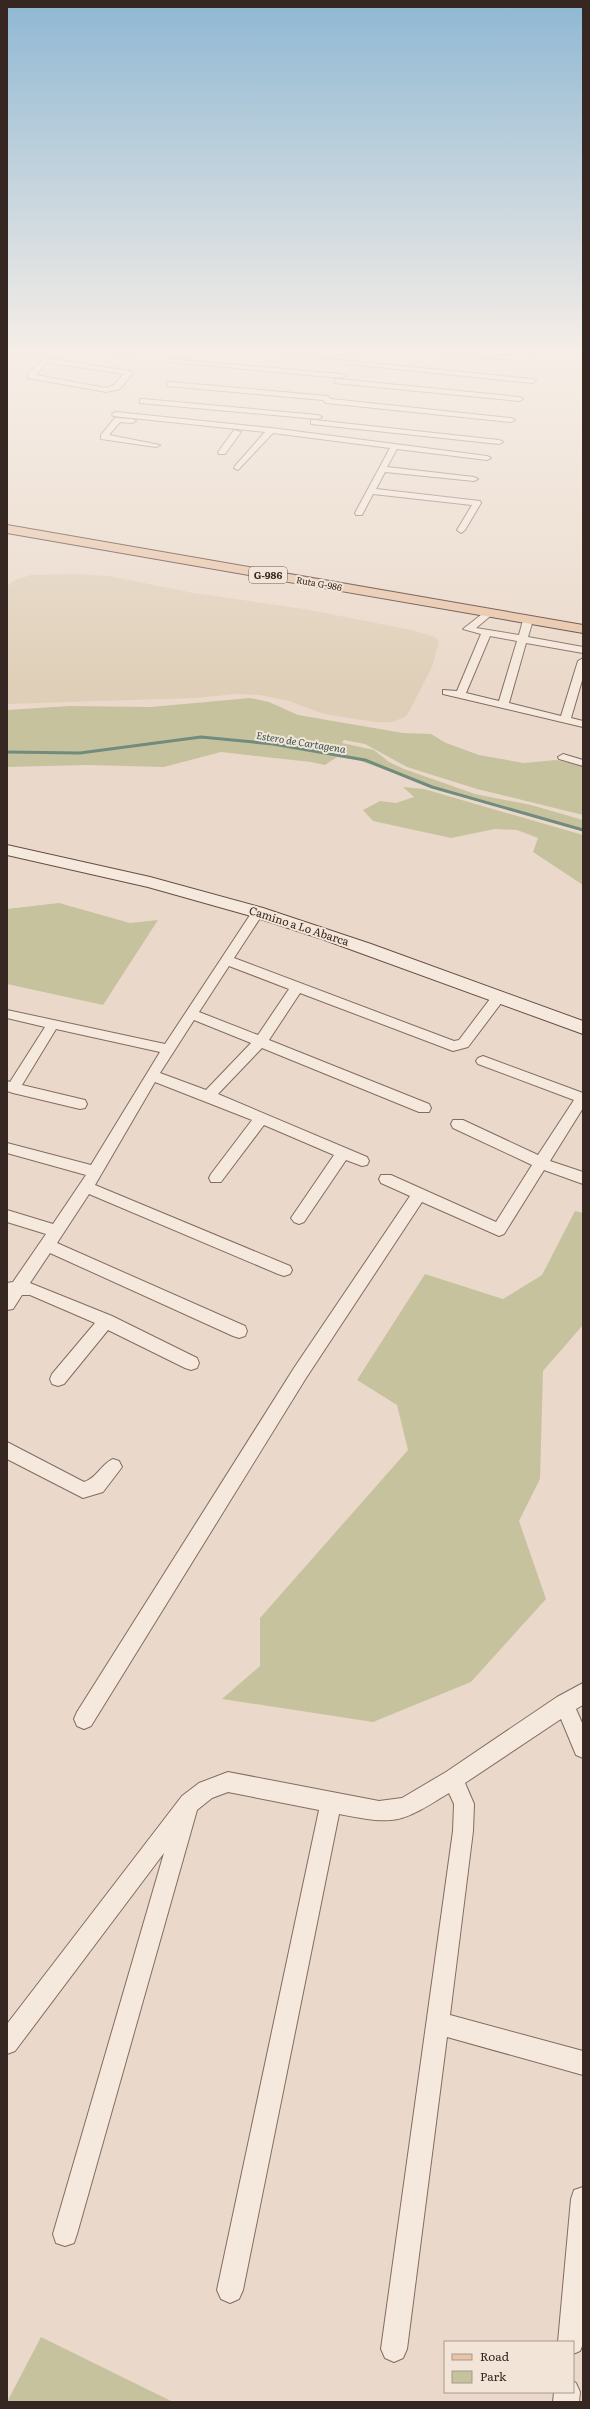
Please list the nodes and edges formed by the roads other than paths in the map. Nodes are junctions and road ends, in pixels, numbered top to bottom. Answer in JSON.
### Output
{"nodes":[{"id":1,"x":241,"y":464,"type":"edge"},
{"id":2,"x":384,"y":464,"type":"edge"},
{"id":3,"x":238,"y":468,"type":"dead end"},
{"id":4,"x":382,"y":469,"type":"junction"},
{"id":5,"x":474,"y":479,"type":"dead end"},
{"id":6,"x":370,"y":491,"type":"junction"},
{"id":7,"x":359,"y":513,"type":"dead end"},
{"id":8,"x":7,"y":529,"type":"edge"},
{"id":9,"x":461,"y":530,"type":"dead end"},
{"id":10,"x":489,"y":613,"type":"junction"},
{"id":11,"x":528,"y":620,"type":"junction"},
{"id":12,"x":583,"y":629,"type":"edge"},
{"id":13,"x":486,"y":633,"type":"junction"},
{"id":14,"x":523,"y":639,"type":"junction"},
{"id":15,"x":583,"y":650,"type":"edge"},
{"id":16,"x":583,"y":661,"type":"edge"},
{"id":17,"x":448,"y":692,"type":"dead end"},
{"id":18,"x":460,"y":695,"type":"junction"},
{"id":19,"x":503,"y":705,"type":"junction"},
{"id":20,"x":565,"y":720,"type":"junction"},
{"id":21,"x":583,"y":724,"type":"edge"},
{"id":22,"x":563,"y":757,"type":"dead end"},
{"id":23,"x":583,"y":763,"type":"edge"},
{"id":24,"x":7,"y":850,"type":"edge"},
{"id":25,"x":258,"y":912,"type":"junction"},
{"id":26,"x":226,"y":960,"type":"junction"},
{"id":27,"x":296,"y":988,"type":"junction"},
{"id":28,"x":498,"y":998,"type":"junction"},
{"id":29,"x":7,"y":1014,"type":"edge"},
{"id":30,"x":192,"y":1014,"type":"junction"},
{"id":31,"x":53,"y":1024,"type":"junction"},
{"id":32,"x":583,"y":1028,"type":"edge"},
{"id":33,"x":261,"y":1041,"type":"junction"},
{"id":34,"x":168,"y":1049,"type":"junction"},
{"id":35,"x":483,"y":1061,"type":"dead end"},
{"id":36,"x":153,"y":1076,"type":"junction"},
{"id":37,"x":10,"y":1087,"type":"edge"},
{"id":38,"x":208,"y":1096,"type":"junction"},
{"id":39,"x":582,"y":1098,"type":"edge"},
{"id":40,"x":80,"y":1104,"type":"dead end"},
{"id":41,"x":424,"y":1108,"type":"dead end"},
{"id":42,"x":261,"y":1119,"type":"junction"},
{"id":43,"x":458,"y":1124,"type":"dead end"},
{"id":44,"x":7,"y":1148,"type":"edge"},
{"id":45,"x":342,"y":1154,"type":"junction"},
{"id":46,"x":362,"y":1161,"type":"dead end"},
{"id":47,"x":541,"y":1163,"type":"junction"},
{"id":48,"x":95,"y":1172,"type":"junction"},
{"id":49,"x":216,"y":1178,"type":"dead end"},
{"id":50,"x":386,"y":1178,"type":"dead end"},
{"id":51,"x":583,"y":1178,"type":"edge"},
{"id":52,"x":86,"y":1187,"type":"junction"},
{"id":53,"x":419,"y":1194,"type":"junction"},
{"id":54,"x":7,"y":1216,"type":"edge"},
{"id":55,"x":299,"y":1218,"type":"dead end"},
{"id":56,"x":58,"y":1231,"type":"junction"},
{"id":57,"x":47,"y":1245,"type":"junction"},
{"id":58,"x":284,"y":1270,"type":"dead end"},
{"id":59,"x":12,"y":1288,"type":"edge"},
{"id":60,"x":7,"y":1304,"type":"edge"},
{"id":61,"x":106,"y":1321,"type":"junction"},
{"id":62,"x":239,"y":1331,"type":"dead end"},
{"id":63,"x":191,"y":1363,"type":"dead end"},
{"id":64,"x":58,"y":1379,"type":"dead end"},
{"id":65,"x":7,"y":1450,"type":"edge"},
{"id":66,"x":113,"y":1467,"type":"dead end"},
{"id":67,"x":583,"y":1693,"type":"edge"},
{"id":68,"x":564,"y":1704,"type":"junction"},
{"id":69,"x":84,"y":1719,"type":"dead end"},
{"id":70,"x":583,"y":1748,"type":"edge"},
{"id":71,"x":454,"y":1779,"type":"junction"},
{"id":72,"x":331,"y":1801,"type":"junction"},
{"id":73,"x":189,"y":1803,"type":"junction"},
{"id":74,"x":438,"y":2022,"type":"junction"},
{"id":75,"x":7,"y":2044,"type":"edge"},
{"id":76,"x":583,"y":2063,"type":"edge"},
{"id":77,"x":583,"y":2200,"type":"edge"},
{"id":78,"x":65,"y":2234,"type":"dead end"},
{"id":79,"x":230,"y":2290,"type":"dead end"},
{"id":80,"x":571,"y":2341,"type":"edge"},
{"id":81,"x":394,"y":2349,"type":"dead end"}],
"edges":[{"from":1,"to":3,"type":"street"},
{"from":2,"to":4,"type":"street"},
{"from":4,"to":5,"type":"street"},
{"from":4,"to":6,"type":"street"},
{"from":6,"to":7,"type":"street"},
{"from":6,"to":9,"type":"street"},
{"from":8,"to":10,"type":"main road","name":"Ruta G-986","number":"G-986"},
{"from":10,"to":11,"type":"main road","name":"Ruta G-986","number":"G-986"},
{"from":10,"to":13,"type":"street"},
{"from":11,"to":12,"type":"main road","name":"Ruta G-986","number":"G-986"},
{"from":11,"to":14,"type":"street"},
{"from":13,"to":14,"type":"street"},
{"from":13,"to":18,"type":"street"},
{"from":14,"to":15,"type":"street"},
{"from":14,"to":19,"type":"street"},
{"from":16,"to":20,"type":"street"},
{"from":17,"to":18,"type":"street"},
{"from":18,"to":19,"type":"street"},
{"from":19,"to":20,"type":"street"},
{"from":20,"to":21,"type":"street"},
{"from":22,"to":23,"type":"street"},
{"from":24,"to":25,"type":"main road","name":"Camino a Lo Abarca"},
{"from":25,"to":26,"type":"street"},
{"from":25,"to":28,"type":"main road","name":"Camino a Lo Abarca"},
{"from":26,"to":27,"type":"street"},
{"from":26,"to":30,"type":"street"},
{"from":27,"to":28,"type":"street"},
{"from":27,"to":33,"type":"street"},
{"from":28,"to":32,"type":"main road","name":"Camino a Lo Abarca"},
{"from":29,"to":31,"type":"street"},
{"from":30,"to":33,"type":"street"},
{"from":30,"to":34,"type":"street"},
{"from":31,"to":34,"type":"street"},
{"from":31,"to":37,"type":"street"},
{"from":33,"to":38,"type":"street"},
{"from":33,"to":41,"type":"street"},
{"from":34,"to":36,"type":"street"},
{"from":35,"to":39,"type":"street"},
{"from":36,"to":38,"type":"street"},
{"from":36,"to":48,"type":"street"},
{"from":37,"to":40,"type":"street"},
{"from":38,"to":42,"type":"street"},
{"from":39,"to":47,"type":"street"},
{"from":42,"to":45,"type":"street"},
{"from":42,"to":49,"type":"street"},
{"from":43,"to":47,"type":"street"},
{"from":44,"to":48,"type":"street"},
{"from":45,"to":46,"type":"street"},
{"from":45,"to":55,"type":"street"},
{"from":47,"to":51,"type":"street"},
{"from":47,"to":53,"type":"street"},
{"from":48,"to":52,"type":"street"},
{"from":50,"to":53,"type":"street"},
{"from":52,"to":56,"type":"street"},
{"from":52,"to":58,"type":"street"},
{"from":53,"to":69,"type":"street"},
{"from":54,"to":56,"type":"street"},
{"from":56,"to":57,"type":"street"},
{"from":57,"to":59,"type":"street"},
{"from":57,"to":62,"type":"street"},
{"from":59,"to":60,"type":"street"},
{"from":59,"to":61,"type":"street"},
{"from":61,"to":63,"type":"street"},
{"from":61,"to":64,"type":"street"},
{"from":65,"to":66,"type":"street"},
{"from":67,"to":68,"type":"street"},
{"from":68,"to":70,"type":"street"},
{"from":68,"to":71,"type":"street"},
{"from":71,"to":72,"type":"street"},
{"from":71,"to":74,"type":"street"},
{"from":72,"to":73,"type":"street"},
{"from":72,"to":79,"type":"street"},
{"from":73,"to":75,"type":"street"},
{"from":73,"to":78,"type":"street"},
{"from":74,"to":76,"type":"street"},
{"from":74,"to":81,"type":"street"},
{"from":77,"to":80,"type":"street"}]}
